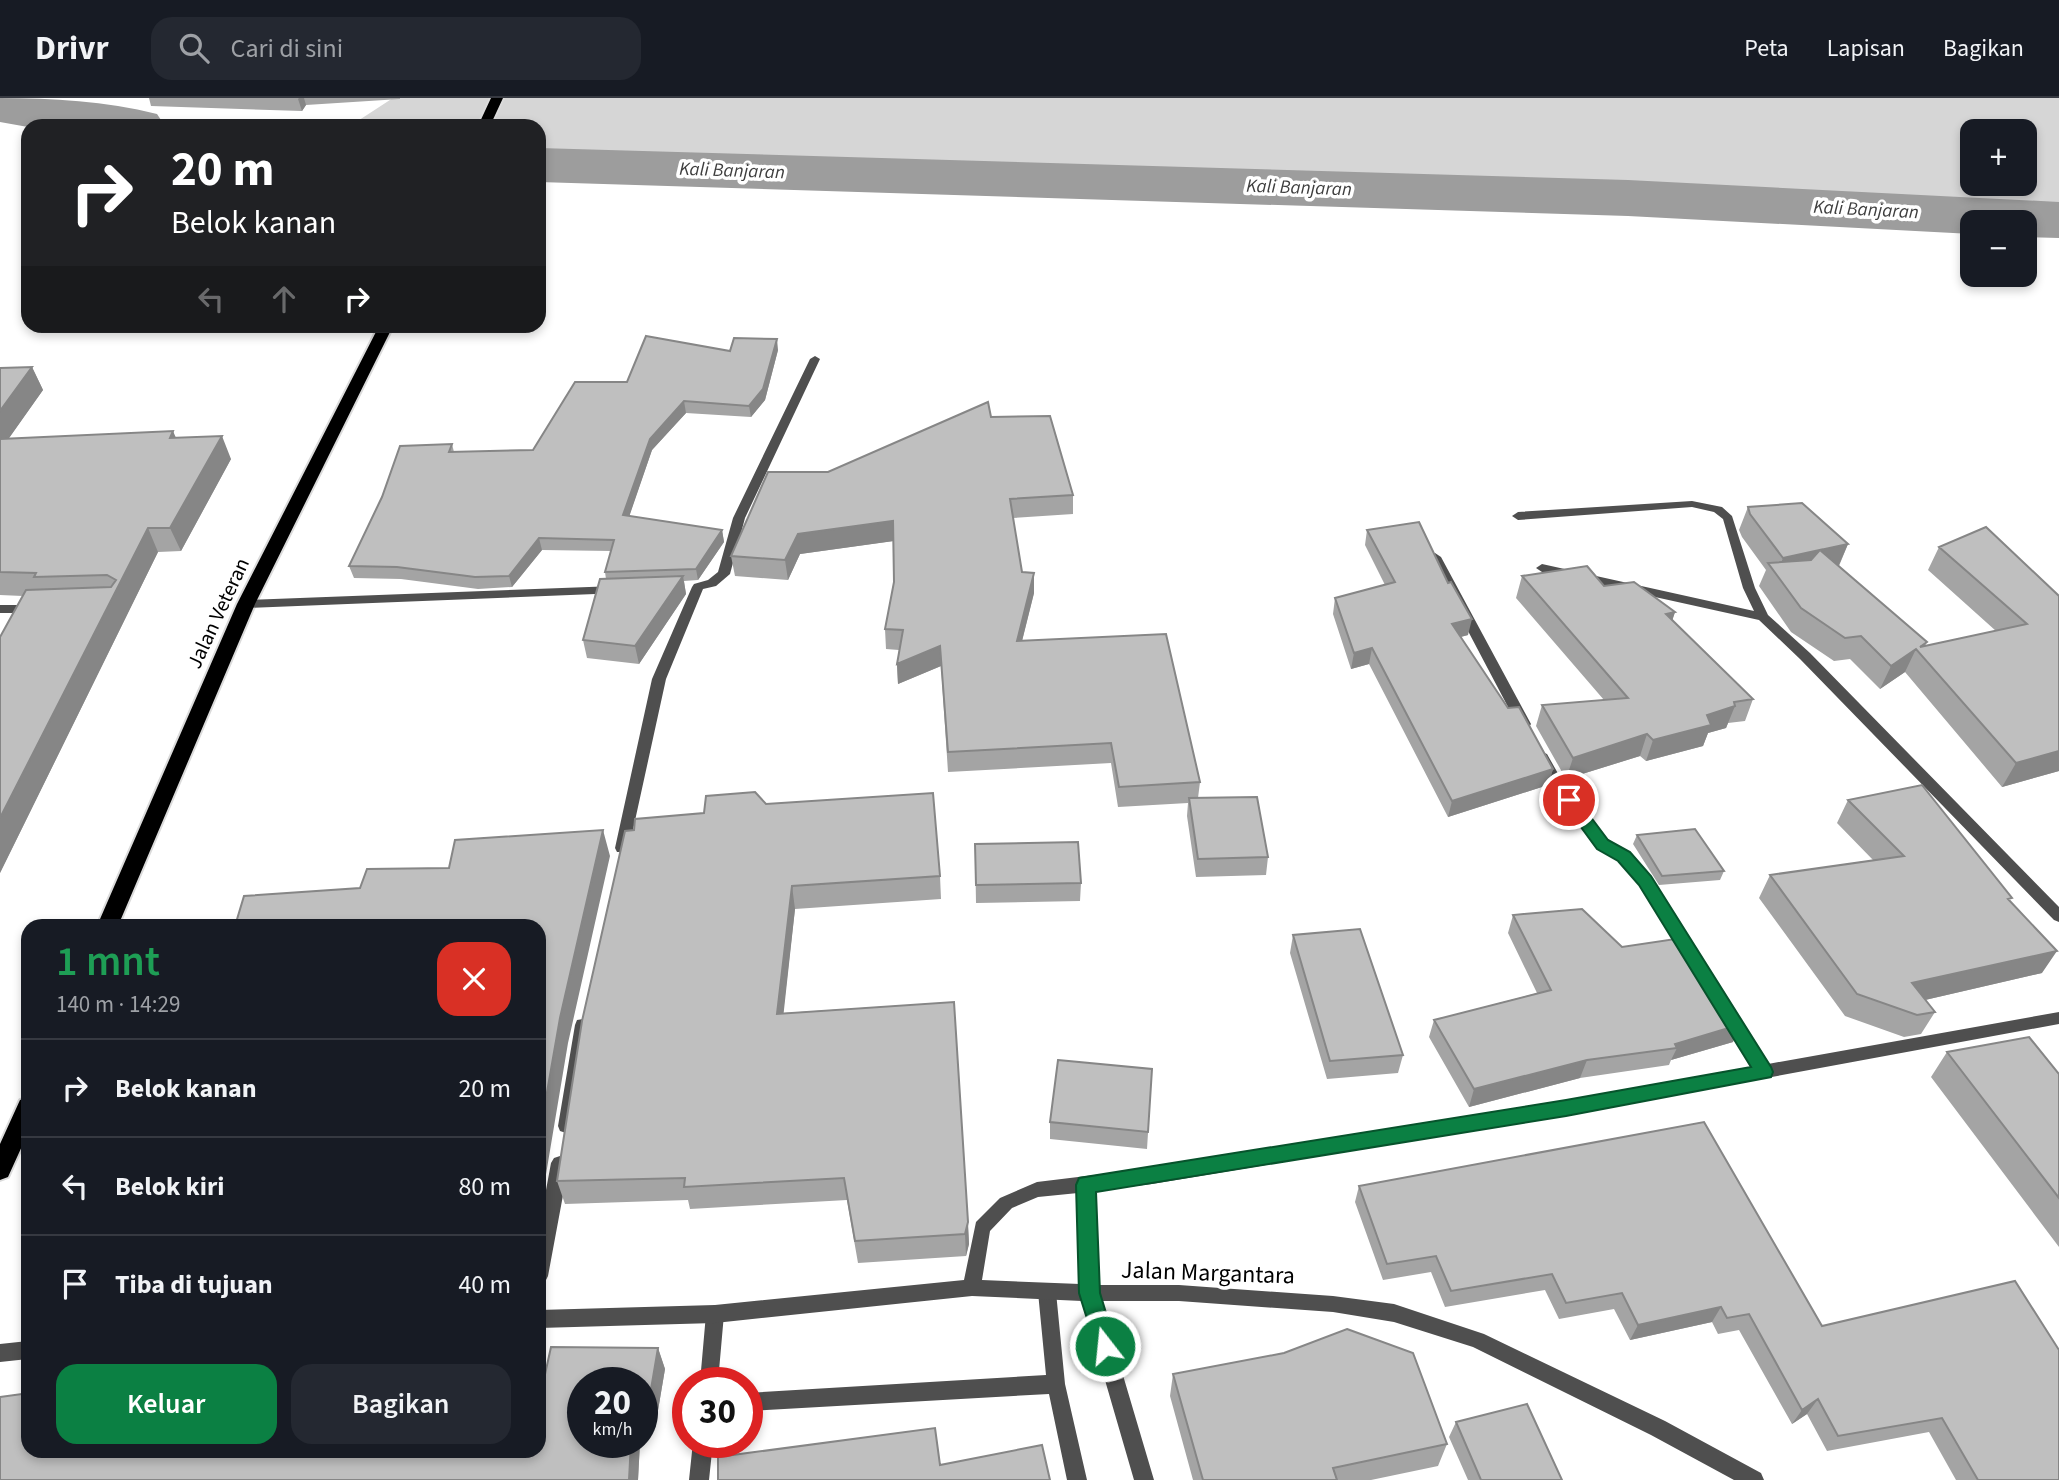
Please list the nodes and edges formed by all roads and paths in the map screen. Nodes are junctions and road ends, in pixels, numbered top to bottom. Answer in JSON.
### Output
{"nodes":[{"id":1,"x":497,"y":98,"type":"edge"},
{"id":2,"x":487,"y":119,"type":"edge"},
{"id":3,"x":382,"y":333,"type":"edge"},
{"id":4,"x":815,"y":359,"type":"dead end"},
{"id":5,"x":1518,"y":516,"type":"dead end"},
{"id":6,"x":1427,"y":543,"type":"edge"},
{"id":7,"x":1542,"y":568,"type":"dead end"},
{"id":8,"x":630,"y":589,"type":"edge"},
{"id":9,"x":246,"y":604,"type":"junction"},
{"id":10,"x":0,"y":609,"type":"edge"},
{"id":11,"x":44,"y":609,"type":"edge"},
{"id":12,"x":1763,"y":617,"type":"junction"},
{"id":13,"x":619,"y":859,"type":"edge"},
{"id":14,"x":2059,"y":916,"type":"edge"},
{"id":15,"x":110,"y":919,"type":"edge"},
{"id":16,"x":1701,"y":970,"type":"edge"},
{"id":17,"x":1722,"y":1004,"type":"edge"},
{"id":18,"x":587,"y":1005,"type":"edge"},
{"id":19,"x":2059,"y":1018,"type":"edge"},
{"id":20,"x":1764,"y":1072,"type":"junction"},
{"id":21,"x":21,"y":1123,"type":"edge"},
{"id":22,"x":0,"y":1170,"type":"edge"},
{"id":23,"x":1086,"y":1185,"type":"junction"},
{"id":24,"x":546,"y":1238,"type":"edge"},
{"id":25,"x":972,"y":1288,"type":"junction"},
{"id":26,"x":1047,"y":1292,"type":"junction"},
{"id":27,"x":1089,"y":1293,"type":"junction"},
{"id":28,"x":715,"y":1314,"type":"junction"},
{"id":29,"x":546,"y":1319,"type":"edge"},
{"id":30,"x":21,"y":1351,"type":"edge"},
{"id":31,"x":0,"y":1353,"type":"edge"},
{"id":32,"x":710,"y":1367,"type":"edge"},
{"id":33,"x":1056,"y":1384,"type":"junction"},
{"id":34,"x":763,"y":1401,"type":"edge"},
{"id":35,"x":701,"y":1458,"type":"edge"},
{"id":36,"x":699,"y":1480,"type":"edge"},
{"id":37,"x":1077,"y":1480,"type":"edge"},
{"id":38,"x":1144,"y":1480,"type":"edge"},
{"id":39,"x":1754,"y":1480,"type":"edge"}],
"edges":[{"from":1,"to":2,"type":"highway"},
{"from":3,"to":9,"type":"highway","name":"Jalan Veteran"},
{"from":4,"to":13,"type":"street"},
{"from":5,"to":12,"type":"street"},
{"from":6,"to":16,"type":"street"},
{"from":7,"to":12,"type":"street"},
{"from":8,"to":9,"type":"street"},
{"from":9,"to":15,"type":"highway","name":"Jalan Veteran"},
{"from":10,"to":11,"type":"street"},
{"from":12,"to":14,"type":"street"},
{"from":17,"to":20,"type":"street"},
{"from":18,"to":24,"type":"street"},
{"from":19,"to":20,"type":"street"},
{"from":20,"to":23,"type":"street"},
{"from":21,"to":22,"type":"highway"},
{"from":23,"to":25,"type":"street"},
{"from":23,"to":27,"type":"street"},
{"from":25,"to":26,"type":"street","name":"Jalan Margantara"},
{"from":25,"to":28,"type":"street","name":"Jalan Margantara"},
{"from":26,"to":27,"type":"street","name":"Jalan Margantara"},
{"from":26,"to":33,"type":"street"},
{"from":27,"to":38,"type":"street"},
{"from":27,"to":39,"type":"street","name":"Jalan Margantara"},
{"from":28,"to":29,"type":"street","name":"Jalan Margantara"},
{"from":28,"to":32,"type":"street"},
{"from":30,"to":31,"type":"street"},
{"from":33,"to":34,"type":"street"},
{"from":33,"to":37,"type":"street"},
{"from":35,"to":36,"type":"street"}]}
